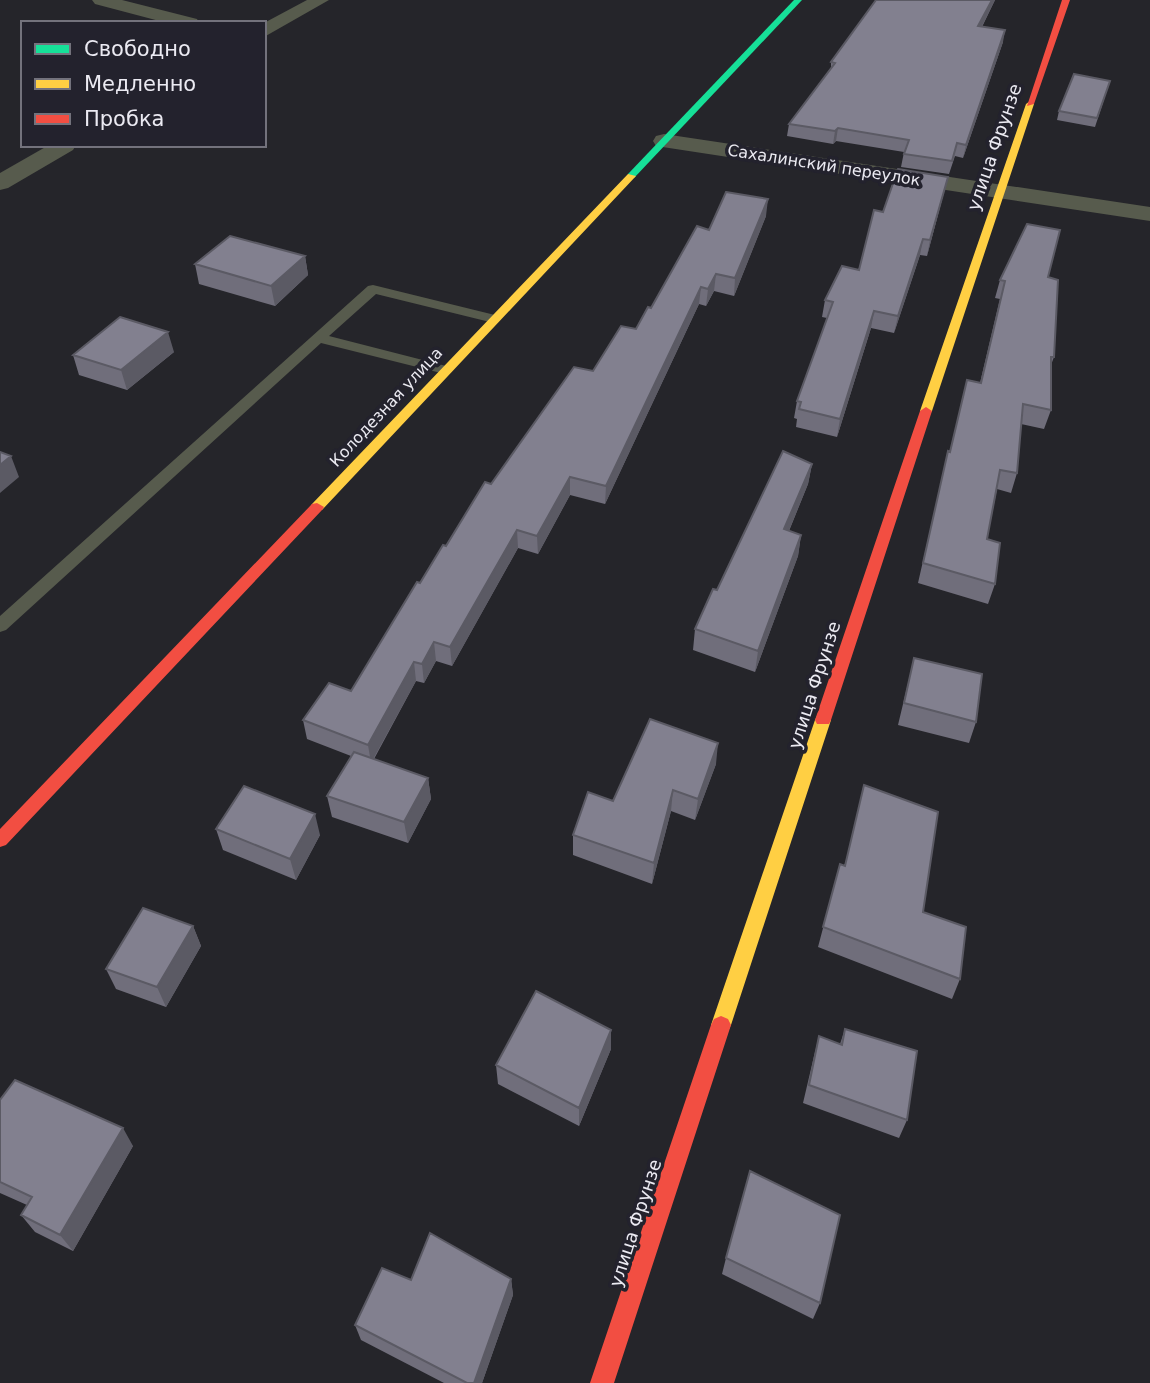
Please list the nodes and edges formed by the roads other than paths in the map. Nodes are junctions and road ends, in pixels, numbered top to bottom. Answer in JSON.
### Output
{"nodes":[{"id":1,"x":101,"y":0,"type":"edge"},
{"id":2,"x":320,"y":0,"type":"edge"},
{"id":3,"x":798,"y":0,"type":"edge"},
{"id":4,"x":1066,"y":0,"type":"edge"},
{"id":5,"x":182,"y":21,"type":"edge"},
{"id":6,"x":266,"y":30,"type":"edge"},
{"id":7,"x":664,"y":141,"type":"junction"},
{"id":8,"x":62,"y":147,"type":"edge"},
{"id":9,"x":0,"y":183,"type":"edge"},
{"id":10,"x":999,"y":191,"type":"junction"},
{"id":11,"x":1150,"y":214,"type":"edge"},
{"id":12,"x":494,"y":319,"type":"junction"},
{"id":13,"x":318,"y":338,"type":"junction"},
{"id":14,"x":445,"y":370,"type":"junction"},
{"id":15,"x":0,"y":626,"type":"edge"},
{"id":16,"x":0,"y":840,"type":"edge"},
{"id":17,"x":602,"y":1383,"type":"edge"}],
"edges":[{"from":1,"to":5,"type":"street"},
{"from":2,"to":6,"type":"street"},
{"from":3,"to":7,"type":"street","name":"Колодезная улица"},
{"from":4,"to":10,"type":"street","name":"улица Фрунзе"},
{"from":7,"to":10,"type":"street","name":"Сахалинский переулок"},
{"from":7,"to":12,"type":"street","name":"Колодезная улица"},
{"from":8,"to":9,"type":"street"},
{"from":10,"to":11,"type":"street","name":"Сахалинский переулок"},
{"from":10,"to":17,"type":"street","name":"улица Фрунзе"},
{"from":12,"to":13,"type":"lane"},
{"from":12,"to":14,"type":"street","name":"Колодезная улица"},
{"from":13,"to":14,"type":"lane"},
{"from":13,"to":15,"type":"lane"},
{"from":14,"to":16,"type":"street","name":"Колодезная улица"}]}
